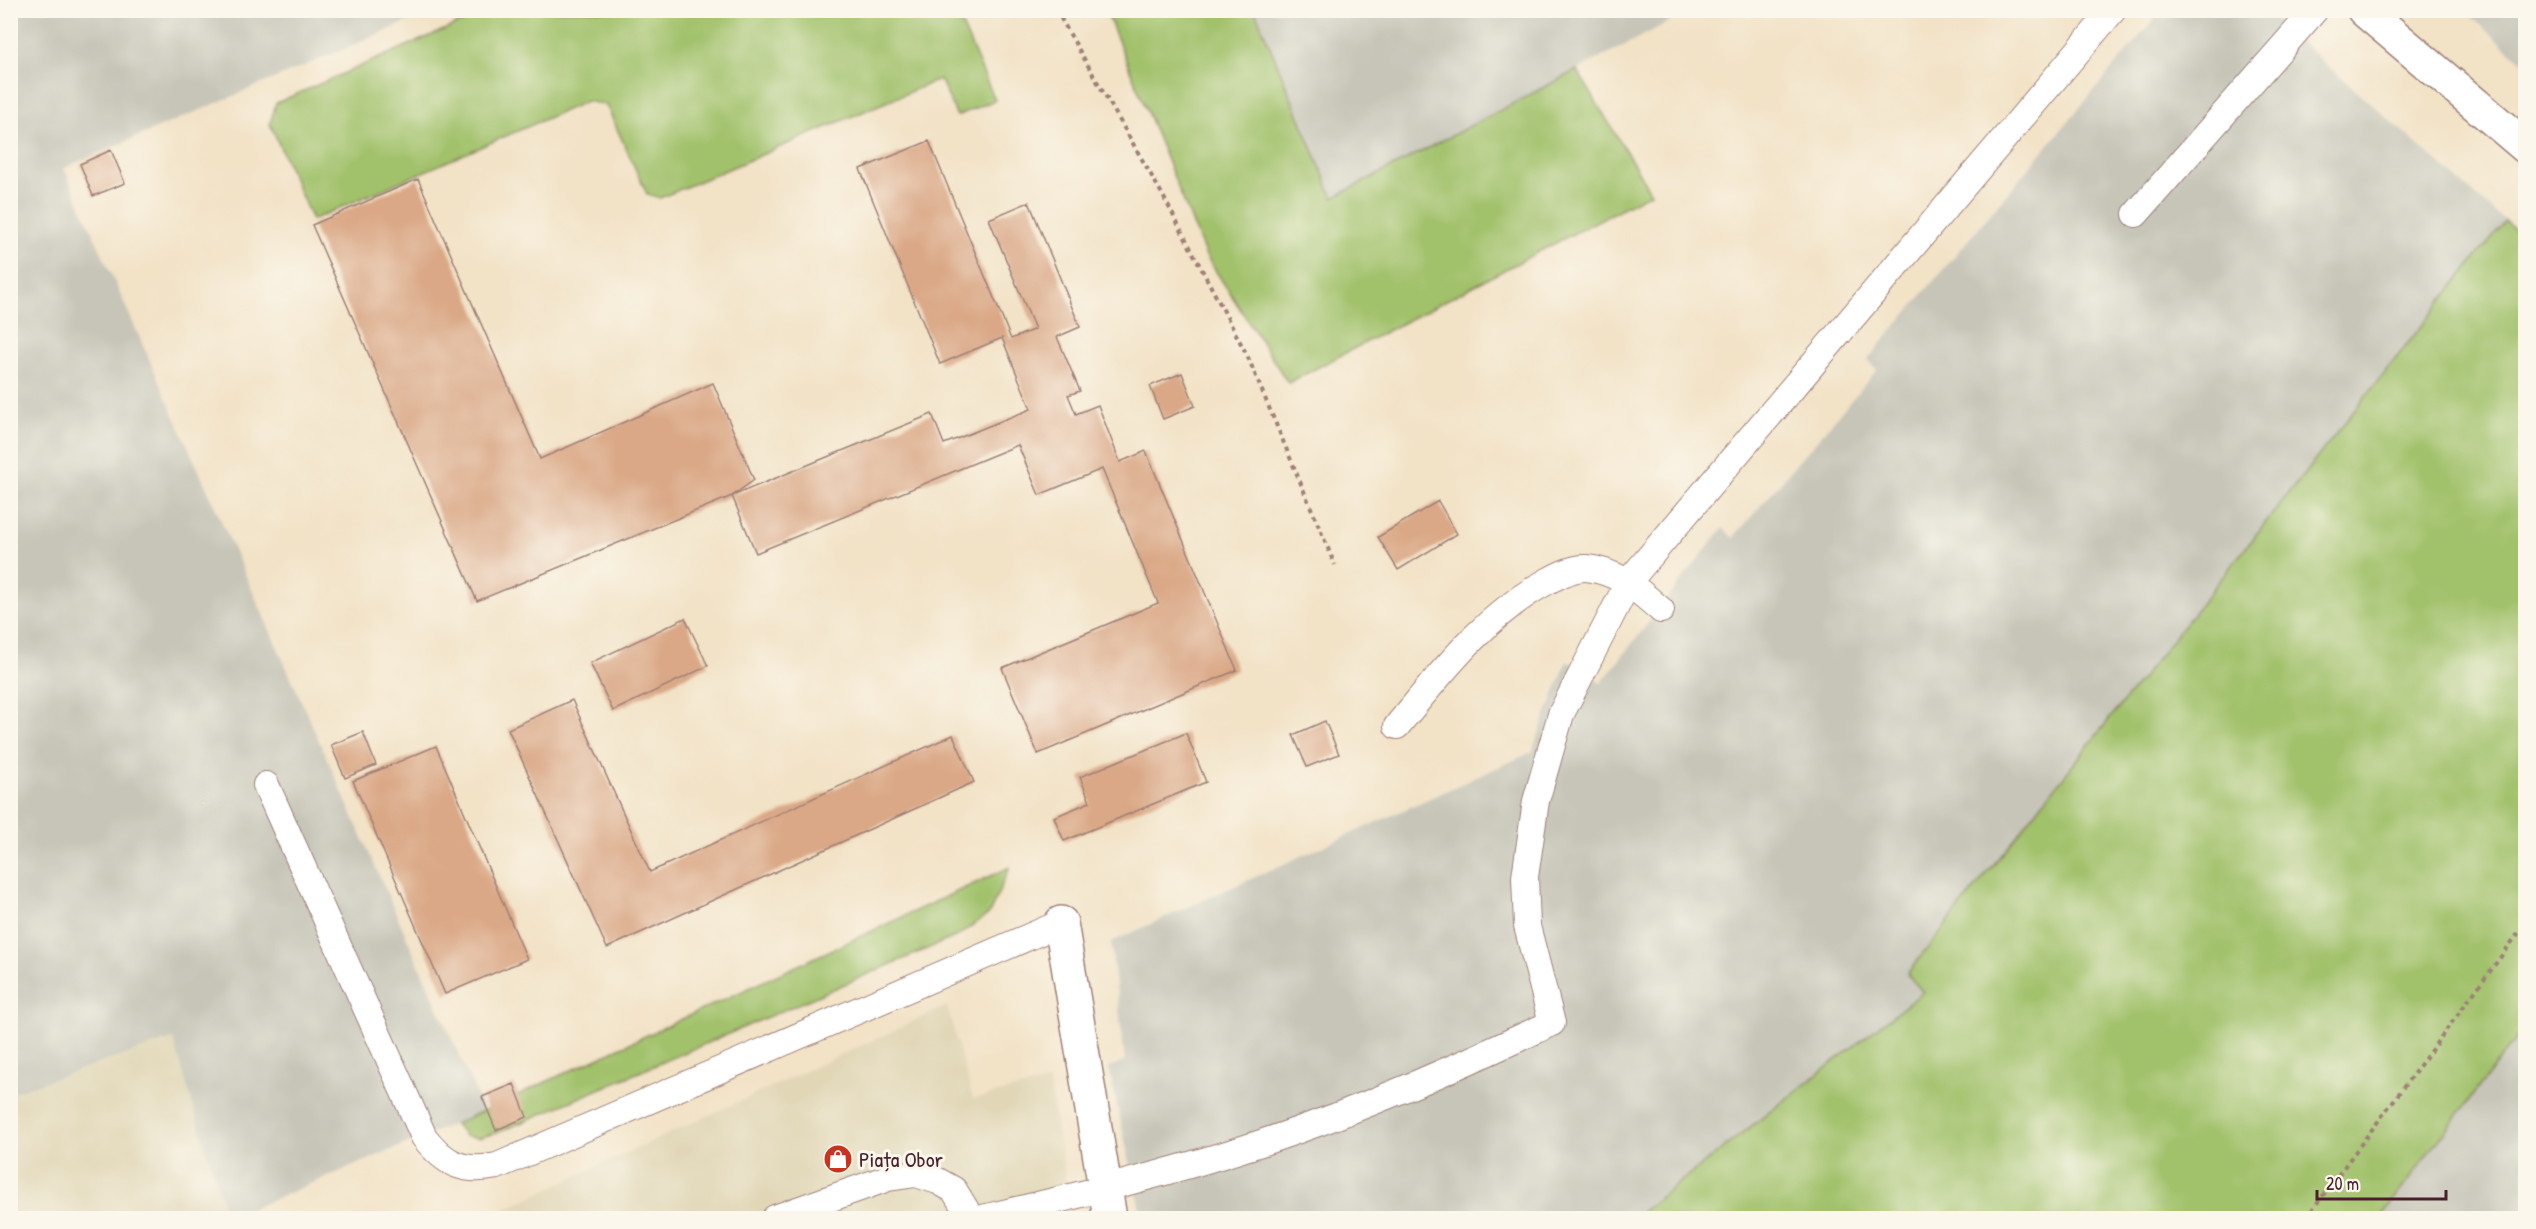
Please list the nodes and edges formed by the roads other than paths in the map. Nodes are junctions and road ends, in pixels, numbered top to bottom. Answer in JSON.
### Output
{"nodes":[{"id":1,"x":2113,"y":10,"type":"edge"},
{"id":2,"x":2314,"y":10,"type":"edge"},
{"id":3,"x":2364,"y":10,"type":"edge"},
{"id":4,"x":2526,"y":147,"type":"edge"},
{"id":5,"x":2136,"y":214,"type":"dead end"},
{"id":6,"x":1629,"y":581,"type":"junction"},
{"id":7,"x":1661,"y":610,"type":"dead end"},
{"id":8,"x":1397,"y":726,"type":"dead end"},
{"id":9,"x":266,"y":785,"type":"dead end"},
{"id":10,"x":1061,"y":923,"type":"joint"},
{"id":11,"x":1107,"y":1204,"type":"edge"},
{"id":12,"x":775,"y":1218,"type":"edge"},
{"id":13,"x":970,"y":1218,"type":"edge"},
{"id":14,"x":983,"y":1218,"type":"edge"}],
"edges":[{"from":1,"to":6,"type":"lane"},
{"from":2,"to":5,"type":"lane"},
{"from":3,"to":4,"type":"street"},
{"from":6,"to":7,"type":"lane"},
{"from":6,"to":8,"type":"lane"},
{"from":6,"to":11,"type":"lane"},
{"from":9,"to":10,"type":"lane"},
{"from":10,"to":11,"type":"street"},
{"from":11,"to":14,"type":"lane"},
{"from":12,"to":13,"type":"lane"}]}
